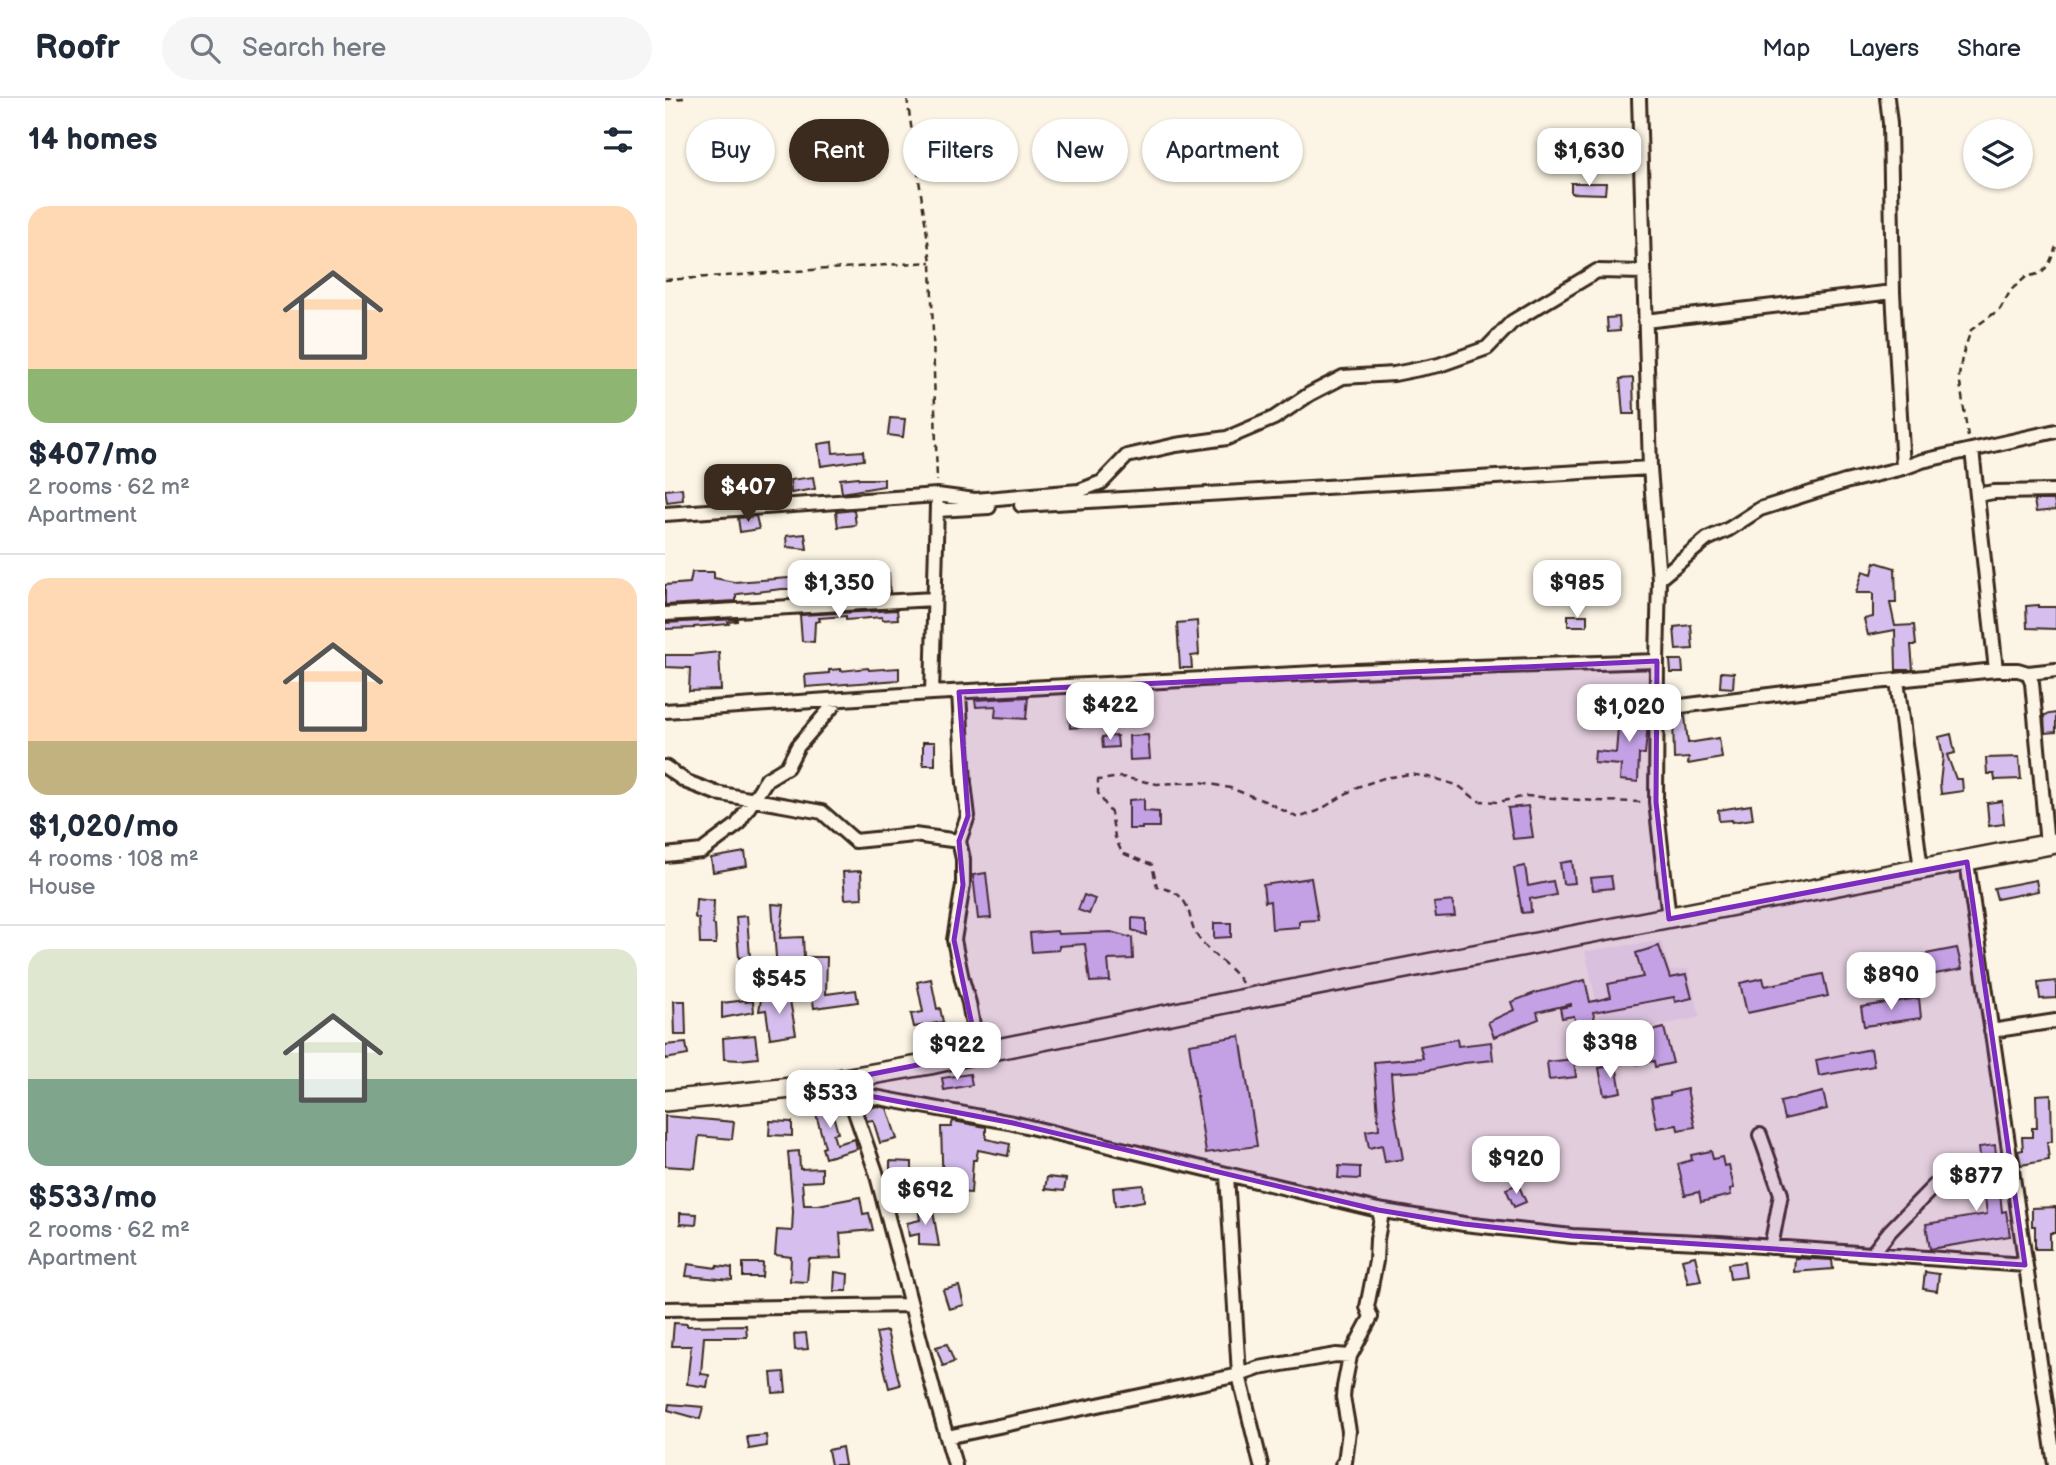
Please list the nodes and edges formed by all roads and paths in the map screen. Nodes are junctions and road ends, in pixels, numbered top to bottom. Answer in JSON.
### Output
{"nodes":[{"id":1,"x":685,"y":98,"type":"edge"},
{"id":2,"x":908,"y":98,"type":"edge"},
{"id":3,"x":1639,"y":98,"type":"edge"},
{"id":4,"x":1887,"y":98,"type":"edge"},
{"id":5,"x":665,"y":99,"type":"edge"},
{"id":6,"x":2056,"y":247,"type":"edge"},
{"id":7,"x":931,"y":262,"type":"junction"},
{"id":8,"x":1644,"y":272,"type":"junction"},
{"id":9,"x":665,"y":280,"type":"edge"},
{"id":10,"x":1893,"y":292,"type":"junction"},
{"id":11,"x":1645,"y":321,"type":"junction"},
{"id":12,"x":2056,"y":431,"type":"edge"},
{"id":13,"x":1972,"y":450,"type":"junction"},
{"id":14,"x":1650,"y":468,"type":"junction"},
{"id":15,"x":1903,"y":468,"type":"junction"},
{"id":16,"x":2056,"y":491,"type":"edge"},
{"id":17,"x":937,"y":495,"type":"junction"},
{"id":18,"x":1977,"y":495,"type":"junction"},
{"id":19,"x":937,"y":510,"type":"junction"},
{"id":20,"x":665,"y":514,"type":"edge"},
{"id":21,"x":1659,"y":579,"type":"junction"},
{"id":22,"x":934,"y":599,"type":"junction"},
{"id":23,"x":665,"y":614,"type":"edge"},
{"id":24,"x":1657,"y":661,"type":"junction"},
{"id":25,"x":1996,"y":670,"type":"junction"},
{"id":26,"x":2056,"y":670,"type":"edge"},
{"id":27,"x":2028,"y":673,"type":"junction"},
{"id":28,"x":1897,"y":680,"type":"junction"},
{"id":29,"x":959,"y":692,"type":"junction"},
{"id":30,"x":932,"y":693,"type":"junction"},
{"id":31,"x":838,"y":700,"type":"junction"},
{"id":32,"x":1657,"y":709,"type":"junction"},
{"id":33,"x":665,"y":711,"type":"edge"},
{"id":34,"x":665,"y":767,"type":"edge"},
{"id":35,"x":754,"y":799,"type":"junction"},
{"id":36,"x":1656,"y":802,"type":"junction"},
{"id":37,"x":959,"y":841,"type":"junction"},
{"id":38,"x":2052,"y":844,"type":"edge"},
{"id":39,"x":665,"y":855,"type":"edge"},
{"id":40,"x":1967,"y":862,"type":"junction"},
{"id":41,"x":1921,"y":870,"type":"junction"},
{"id":42,"x":1669,"y":919,"type":"junction"},
{"id":43,"x":1250,"y":998,"type":"junction"},
{"id":44,"x":2056,"y":1021,"type":"edge"},
{"id":45,"x":1991,"y":1031,"type":"junction"},
{"id":46,"x":978,"y":1053,"type":"junction"},
{"id":47,"x":848,"y":1086,"type":"junction"},
{"id":48,"x":665,"y":1101,"type":"edge"},
{"id":49,"x":1760,"y":1135,"type":"dead end"},
{"id":50,"x":1227,"y":1175,"type":"junction"},
{"id":51,"x":1934,"y":1186,"type":"dead end"},
{"id":52,"x":1378,"y":1210,"type":"junction"},
{"id":53,"x":1771,"y":1247,"type":"junction"},
{"id":54,"x":1872,"y":1254,"type":"junction"},
{"id":55,"x":2025,"y":1265,"type":"junction"},
{"id":56,"x":911,"y":1305,"type":"junction"},
{"id":57,"x":665,"y":1310,"type":"edge"},
{"id":58,"x":1350,"y":1356,"type":"junction"},
{"id":59,"x":1239,"y":1375,"type":"junction"},
{"id":60,"x":947,"y":1437,"type":"junction"},
{"id":61,"x":955,"y":1465,"type":"edge"},
{"id":62,"x":1261,"y":1465,"type":"edge"},
{"id":63,"x":1342,"y":1465,"type":"edge"},
{"id":64,"x":2055,"y":1465,"type":"edge"}],
"edges":[{"from":1,"to":5,"type":"path"},
{"from":2,"to":7,"type":"path"},
{"from":3,"to":8,"type":"street"},
{"from":4,"to":10,"type":"street"},
{"from":6,"to":13,"type":"path"},
{"from":7,"to":9,"type":"path"},
{"from":7,"to":17,"type":"path"},
{"from":8,"to":11,"type":"street"},
{"from":8,"to":17,"type":"street"},
{"from":10,"to":11,"type":"street"},
{"from":10,"to":15,"type":"street"},
{"from":11,"to":14,"type":"street"},
{"from":12,"to":13,"type":"street"},
{"from":13,"to":15,"type":"street"},
{"from":13,"to":18,"type":"street"},
{"from":14,"to":19,"type":"street"},
{"from":14,"to":21,"type":"street"},
{"from":15,"to":21,"type":"street"},
{"from":16,"to":18,"type":"street"},
{"from":17,"to":19,"type":"street"},
{"from":17,"to":20,"type":"street"},
{"from":18,"to":25,"type":"street"},
{"from":19,"to":22,"type":"street"},
{"from":21,"to":24,"type":"street"},
{"from":22,"to":23,"type":"street"},
{"from":22,"to":30,"type":"street"},
{"from":24,"to":29,"type":"street"},
{"from":24,"to":32,"type":"street"},
{"from":25,"to":27,"type":"street"},
{"from":25,"to":28,"type":"street"},
{"from":26,"to":27,"type":"street"},
{"from":27,"to":38,"type":"street"},
{"from":28,"to":32,"type":"street"},
{"from":28,"to":41,"type":"street"},
{"from":29,"to":30,"type":"street"},
{"from":29,"to":37,"type":"street"},
{"from":30,"to":31,"type":"street"},
{"from":31,"to":33,"type":"street"},
{"from":31,"to":35,"type":"street"},
{"from":32,"to":36,"type":"street"},
{"from":34,"to":35,"type":"street"},
{"from":35,"to":37,"type":"street"},
{"from":35,"to":39,"type":"street"},
{"from":36,"to":42,"type":"street"},
{"from":36,"to":43,"type":"path"},
{"from":37,"to":46,"type":"street"},
{"from":38,"to":40,"type":"highway"},
{"from":40,"to":41,"type":"highway"},
{"from":40,"to":45,"type":"street"},
{"from":41,"to":42,"type":"highway"},
{"from":42,"to":43,"type":"highway"},
{"from":43,"to":46,"type":"highway"},
{"from":44,"to":45,"type":"street"},
{"from":45,"to":55,"type":"street"},
{"from":46,"to":47,"type":"highway"},
{"from":47,"to":48,"type":"highway"},
{"from":47,"to":50,"type":"street"},
{"from":47,"to":56,"type":"street"},
{"from":49,"to":53,"type":"street"},
{"from":50,"to":52,"type":"street"},
{"from":50,"to":59,"type":"street"},
{"from":51,"to":54,"type":"street"},
{"from":52,"to":53,"type":"street"},
{"from":52,"to":58,"type":"street"},
{"from":53,"to":54,"type":"street"},
{"from":54,"to":55,"type":"street"},
{"from":55,"to":64,"type":"street"},
{"from":56,"to":57,"type":"street"},
{"from":56,"to":60,"type":"street"},
{"from":58,"to":59,"type":"street"},
{"from":58,"to":63,"type":"street"},
{"from":59,"to":60,"type":"street"},
{"from":59,"to":62,"type":"street"},
{"from":60,"to":61,"type":"street"}]}
